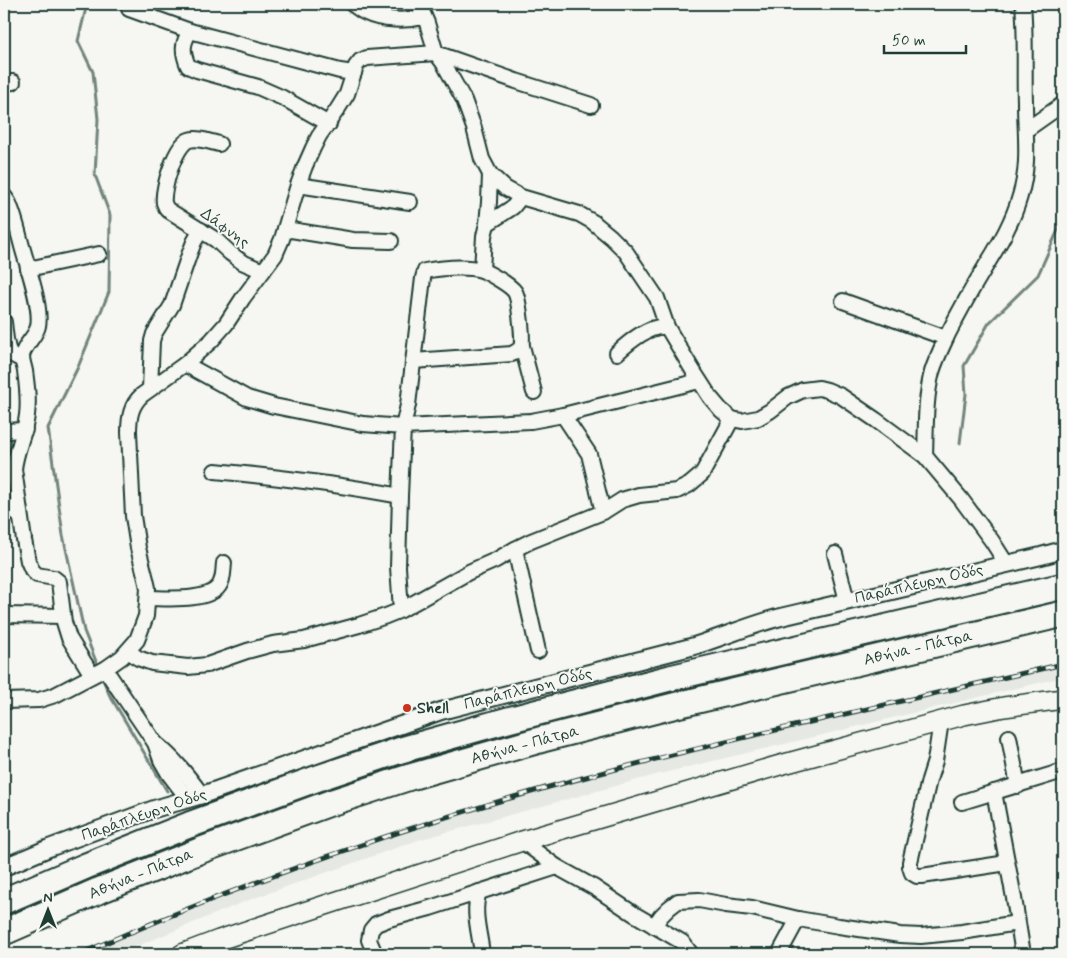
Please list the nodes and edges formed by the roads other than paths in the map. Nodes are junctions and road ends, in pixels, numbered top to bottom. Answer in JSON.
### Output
{"nodes":[{"id":1,"x":352,"y":4,"type":"edge"},
{"id":2,"x":1023,"y":4,"type":"edge"},
{"id":3,"x":129,"y":9,"type":"dead end"},
{"id":4,"x":422,"y":10,"type":"edge"},
{"id":5,"x":190,"y":31,"type":"junction"},
{"id":6,"x":436,"y":53,"type":"junction"},
{"id":7,"x":354,"y":73,"type":"junction"},
{"id":8,"x":1063,"y":101,"type":"edge"},
{"id":9,"x":591,"y":105,"type":"dead end"},
{"id":10,"x":329,"y":124,"type":"junction"},
{"id":11,"x":1026,"y":130,"type":"junction"},
{"id":12,"x":219,"y":144,"type":"dead end"},
{"id":13,"x":490,"y":174,"type":"junction"},
{"id":14,"x":298,"y":185,"type":"junction"},
{"id":15,"x":4,"y":196,"type":"edge"},
{"id":16,"x":521,"y":197,"type":"junction"},
{"id":17,"x":410,"y":202,"type":"dead end"},
{"id":18,"x":487,"y":224,"type":"junction"},
{"id":19,"x":285,"y":229,"type":"junction"},
{"id":20,"x":201,"y":230,"type":"junction"},
{"id":21,"x":391,"y":241,"type":"dead end"},
{"id":22,"x":99,"y":254,"type":"dead end"},
{"id":23,"x":28,"y":269,"type":"junction"},
{"id":24,"x":482,"y":270,"type":"junction"},
{"id":25,"x":263,"y":271,"type":"junction"},
{"id":26,"x":843,"y":301,"type":"dead end"},
{"id":27,"x":4,"y":322,"type":"edge"},
{"id":28,"x":668,"y":328,"type":"junction"},
{"id":29,"x":946,"y":338,"type":"junction"},
{"id":30,"x":522,"y":346,"type":"junction"},
{"id":31,"x":617,"y":353,"type":"dead end"},
{"id":32,"x":22,"y":360,"type":"junction"},
{"id":33,"x":413,"y":361,"type":"junction"},
{"id":34,"x":185,"y":364,"type":"junction"},
{"id":35,"x":699,"y":381,"type":"junction"},
{"id":36,"x":150,"y":389,"type":"junction"},
{"id":37,"x":534,"y":392,"type":"dead end"},
{"id":38,"x":562,"y":415,"type":"junction"},
{"id":39,"x":732,"y":419,"type":"junction"},
{"id":40,"x":403,"y":427,"type":"junction"},
{"id":41,"x":25,"y":430,"type":"junction"},
{"id":42,"x":4,"y":431,"type":"edge"},
{"id":43,"x":925,"y":456,"type":"junction"},
{"id":44,"x":215,"y":471,"type":"dead end"},
{"id":45,"x":400,"y":496,"type":"junction"},
{"id":46,"x":4,"y":507,"type":"edge"},
{"id":47,"x":603,"y":512,"type":"junction"},
{"id":48,"x":20,"y":517,"type":"junction"},
{"id":49,"x":515,"y":549,"type":"junction"},
{"id":50,"x":1063,"y":550,"type":"edge"},
{"id":51,"x":835,"y":554,"type":"dead end"},
{"id":52,"x":224,"y":563,"type":"dead end"},
{"id":53,"x":1006,"y":563,"type":"junction"},
{"id":54,"x":1063,"y":586,"type":"edge"},
{"id":55,"x":148,"y":598,"type":"junction"},
{"id":56,"x":847,"y":601,"type":"junction"},
{"id":57,"x":401,"y":610,"type":"junction"},
{"id":58,"x":1063,"y":614,"type":"edge"},
{"id":59,"x":4,"y":615,"type":"edge"},
{"id":60,"x":63,"y":616,"type":"junction"},
{"id":61,"x":128,"y":651,"type":"junction"},
{"id":62,"x":538,"y":651,"type":"dead end"},
{"id":63,"x":99,"y":672,"type":"junction"},
{"id":64,"x":4,"y":688,"type":"edge"},
{"id":65,"x":1063,"y":698,"type":"edge"},
{"id":66,"x":9,"y":701,"type":"edge"},
{"id":67,"x":941,"y":721,"type":"junction"},
{"id":68,"x":1009,"y":737,"type":"dead end"},
{"id":69,"x":1063,"y":771,"type":"edge"},
{"id":70,"x":1018,"y":786,"type":"junction"},
{"id":71,"x":994,"y":792,"type":"junction"},
{"id":72,"x":195,"y":797,"type":"junction"},
{"id":73,"x":962,"y":802,"type":"dead end"},
{"id":74,"x":522,"y":841,"type":"junction"},
{"id":75,"x":1007,"y":863,"type":"junction"},
{"id":76,"x":4,"y":867,"type":"edge"},
{"id":77,"x":557,"y":867,"type":"junction"},
{"id":78,"x":478,"y":892,"type":"junction"},
{"id":79,"x":4,"y":901,"type":"edge"},
{"id":80,"x":798,"y":919,"type":"junction"},
{"id":81,"x":1017,"y":923,"type":"junction"},
{"id":82,"x":654,"y":926,"type":"junction"},
{"id":83,"x":4,"y":932,"type":"edge"},
{"id":84,"x":184,"y":954,"type":"edge"},
{"id":85,"x":375,"y":954,"type":"edge"},
{"id":86,"x":482,"y":954,"type":"edge"},
{"id":87,"x":692,"y":954,"type":"edge"},
{"id":88,"x":779,"y":954,"type":"edge"},
{"id":89,"x":1023,"y":954,"type":"edge"}],
"edges":[{"from":1,"to":4,"type":"street"},
{"from":2,"to":11,"type":"street"},
{"from":3,"to":5,"type":"street"},
{"from":4,"to":6,"type":"street"},
{"from":5,"to":7,"type":"street"},
{"from":5,"to":10,"type":"street"},
{"from":6,"to":7,"type":"street"},
{"from":6,"to":9,"type":"street"},
{"from":6,"to":13,"type":"street"},
{"from":7,"to":10,"type":"street"},
{"from":8,"to":11,"type":"street"},
{"from":10,"to":14,"type":"street"},
{"from":11,"to":29,"type":"street"},
{"from":12,"to":20,"type":"street","name":"Δάφνης"},
{"from":13,"to":16,"type":"street"},
{"from":13,"to":18,"type":"street"},
{"from":14,"to":17,"type":"street"},
{"from":14,"to":19,"type":"street"},
{"from":15,"to":23,"type":"street"},
{"from":16,"to":18,"type":"street"},
{"from":16,"to":28,"type":"street"},
{"from":18,"to":24,"type":"street"},
{"from":19,"to":21,"type":"street"},
{"from":19,"to":25,"type":"street"},
{"from":20,"to":25,"type":"street","name":"Δάφνης"},
{"from":20,"to":36,"type":"street"},
{"from":22,"to":23,"type":"street"},
{"from":23,"to":32,"type":"street"},
{"from":24,"to":30,"type":"street"},
{"from":24,"to":33,"type":"street"},
{"from":25,"to":34,"type":"street"},
{"from":26,"to":29,"type":"street"},
{"from":27,"to":32,"type":"street"},
{"from":28,"to":31,"type":"street"},
{"from":28,"to":35,"type":"street"},
{"from":29,"to":43,"type":"street"},
{"from":30,"to":33,"type":"street"},
{"from":30,"to":37,"type":"street"},
{"from":32,"to":41,"type":"street"},
{"from":33,"to":40,"type":"street"},
{"from":34,"to":36,"type":"street"},
{"from":34,"to":40,"type":"street"},
{"from":35,"to":38,"type":"street"},
{"from":35,"to":39,"type":"street"},
{"from":36,"to":55,"type":"street"},
{"from":38,"to":40,"type":"street"},
{"from":38,"to":47,"type":"street"},
{"from":39,"to":43,"type":"street"},
{"from":39,"to":47,"type":"street"},
{"from":40,"to":45,"type":"street"},
{"from":41,"to":42,"type":"street"},
{"from":41,"to":48,"type":"street"},
{"from":43,"to":53,"type":"street"},
{"from":44,"to":45,"type":"street"},
{"from":45,"to":57,"type":"street"},
{"from":46,"to":48,"type":"street"},
{"from":47,"to":49,"type":"street"},
{"from":48,"to":60,"type":"street"},
{"from":49,"to":57,"type":"street"},
{"from":49,"to":62,"type":"street"},
{"from":50,"to":53,"type":"street","name":"Παράπλευρη Οδός"},
{"from":51,"to":56,"type":"street"},
{"from":52,"to":55,"type":"street"},
{"from":53,"to":56,"type":"street","name":"Παράπλευρη Οδός"},
{"from":54,"to":79,"type":"highway","name":"Αθήνα - Πάτρα"},
{"from":55,"to":61,"type":"street"},
{"from":56,"to":72,"type":"street","name":"Παράπλευρη Οδός"},
{"from":57,"to":61,"type":"street"},
{"from":58,"to":83,"type":"highway","name":"Αθήνα - Πάτρα"},
{"from":59,"to":60,"type":"street"},
{"from":60,"to":63,"type":"street"},
{"from":61,"to":63,"type":"street"},
{"from":63,"to":66,"type":"street"},
{"from":63,"to":72,"type":"street"},
{"from":64,"to":66,"type":"street"},
{"from":65,"to":67,"type":"main road"},
{"from":67,"to":74,"type":"main road"},
{"from":67,"to":75,"type":"street"},
{"from":68,"to":70,"type":"street"},
{"from":69,"to":70,"type":"street"},
{"from":70,"to":71,"type":"street"},
{"from":71,"to":73,"type":"street"},
{"from":71,"to":75,"type":"street"},
{"from":72,"to":76,"type":"street","name":"Παράπλευρη Οδός"},
{"from":74,"to":77,"type":"street"},
{"from":74,"to":84,"type":"main road"},
{"from":75,"to":81,"type":"street"},
{"from":77,"to":78,"type":"street"},
{"from":77,"to":82,"type":"street"},
{"from":78,"to":85,"type":"street"},
{"from":78,"to":86,"type":"street"},
{"from":80,"to":81,"type":"street"},
{"from":80,"to":82,"type":"street"},
{"from":80,"to":88,"type":"street"},
{"from":81,"to":89,"type":"street"},
{"from":82,"to":87,"type":"street"}]}
